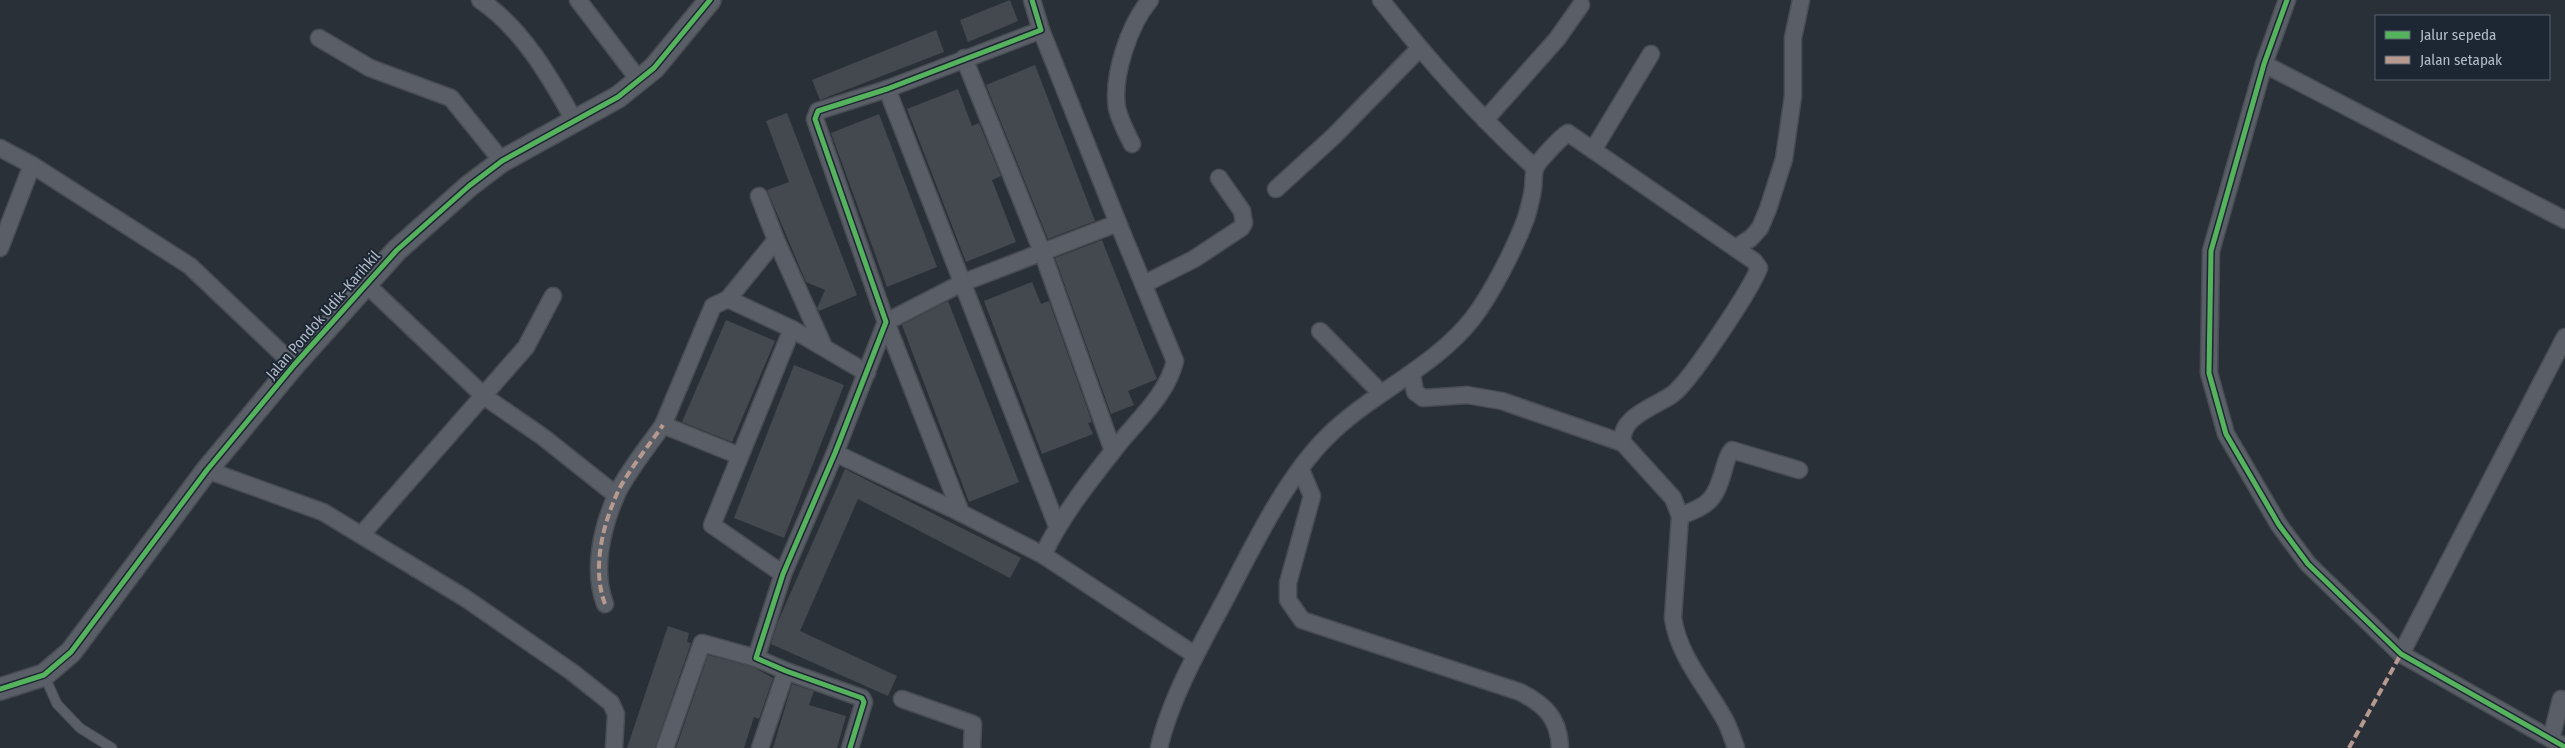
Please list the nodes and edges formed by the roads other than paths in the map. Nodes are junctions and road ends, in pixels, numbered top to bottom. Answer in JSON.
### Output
{"nodes":[{"id":1,"x":480,"y":0,"type":"edge"},
{"id":2,"x":578,"y":0,"type":"edge"},
{"id":3,"x":710,"y":0,"type":"edge"},
{"id":4,"x":1032,"y":0,"type":"edge"},
{"id":5,"x":1150,"y":0,"type":"edge"},
{"id":6,"x":1381,"y":0,"type":"edge"},
{"id":7,"x":1801,"y":0,"type":"edge"},
{"id":8,"x":2287,"y":0,"type":"edge"},
{"id":9,"x":1581,"y":5,"type":"dead end"},
{"id":10,"x":1041,"y":30,"type":"junction"},
{"id":11,"x":319,"y":38,"type":"dead end"},
{"id":12,"x":1420,"y":49,"type":"junction"},
{"id":13,"x":1651,"y":54,"type":"dead end"},
{"id":14,"x":964,"y":58,"type":"junction"},
{"id":15,"x":2264,"y":64,"type":"junction"},
{"id":16,"x":639,"y":80,"type":"junction"},
{"id":17,"x":887,"y":89,"type":"junction"},
{"id":18,"x":574,"y":120,"type":"junction"},
{"id":19,"x":1485,"y":120,"type":"junction"},
{"id":20,"x":1132,"y":144,"type":"dead end"},
{"id":21,"x":0,"y":148,"type":"edge"},
{"id":22,"x":1593,"y":150,"type":"junction"},
{"id":23,"x":502,"y":161,"type":"junction"},
{"id":24,"x":32,"y":165,"type":"junction"},
{"id":25,"x":1535,"y":168,"type":"junction"},
{"id":26,"x":1219,"y":178,"type":"dead end"},
{"id":27,"x":1276,"y":189,"type":"dead end"},
{"id":28,"x":759,"y":196,"type":"dead end"},
{"id":29,"x":2565,"y":220,"type":"edge"},
{"id":30,"x":1118,"y":223,"type":"junction"},
{"id":31,"x":776,"y":240,"type":"junction"},
{"id":32,"x":0,"y":248,"type":"edge"},
{"id":33,"x":1736,"y":248,"type":"junction"},
{"id":34,"x":1043,"y":254,"type":"junction"},
{"id":35,"x":366,"y":284,"type":"junction"},
{"id":36,"x":962,"y":284,"type":"junction"},
{"id":37,"x":1144,"y":284,"type":"junction"},
{"id":38,"x":553,"y":296,"type":"dead end"},
{"id":39,"x":728,"y":299,"type":"junction"},
{"id":40,"x":886,"y":322,"type":"junction"},
{"id":41,"x":792,"y":329,"type":"junction"},
{"id":42,"x":1320,"y":331,"type":"dead end"},
{"id":43,"x":2565,"y":337,"type":"edge"},
{"id":44,"x":824,"y":347,"type":"junction"},
{"id":45,"x":294,"y":365,"type":"junction"},
{"id":46,"x":867,"y":373,"type":"junction"},
{"id":47,"x":1412,"y":374,"type":"junction"},
{"id":48,"x":1381,"y":393,"type":"junction"},
{"id":49,"x":485,"y":396,"type":"junction"},
{"id":50,"x":663,"y":425,"type":"junction"},
{"id":51,"x":1623,"y":443,"type":"junction"},
{"id":52,"x":1113,"y":451,"type":"junction"},
{"id":53,"x":835,"y":453,"type":"junction"},
{"id":54,"x":740,"y":456,"type":"junction"},
{"id":55,"x":207,"y":470,"type":"junction"},
{"id":56,"x":1301,"y":470,"type":"junction"},
{"id":57,"x":1799,"y":470,"type":"dead end"},
{"id":58,"x":616,"y":495,"type":"junction"},
{"id":59,"x":961,"y":513,"type":"junction"},
{"id":60,"x":1680,"y":516,"type":"junction"},
{"id":61,"x":1057,"y":526,"type":"junction"},
{"id":62,"x":362,"y":534,"type":"junction"},
{"id":63,"x":1043,"y":555,"type":"junction"},
{"id":64,"x":783,"y":574,"type":"junction"},
{"id":65,"x":605,"y":604,"type":"dead end"},
{"id":66,"x":2401,"y":654,"type":"junction"},
{"id":67,"x":1195,"y":655,"type":"junction"},
{"id":68,"x":756,"y":658,"type":"junction"},
{"id":69,"x":786,"y":671,"type":"junction"},
{"id":70,"x":44,"y":675,"type":"junction"},
{"id":71,"x":0,"y":689,"type":"edge"},
{"id":72,"x":2563,"y":696,"type":"edge"},
{"id":73,"x":902,"y":699,"type":"dead end"},
{"id":74,"x":2558,"y":743,"type":"edge"},
{"id":75,"x":112,"y":748,"type":"edge"},
{"id":76,"x":614,"y":748,"type":"edge"},
{"id":77,"x":665,"y":748,"type":"edge"},
{"id":78,"x":760,"y":748,"type":"edge"},
{"id":79,"x":850,"y":748,"type":"edge"},
{"id":80,"x":972,"y":748,"type":"edge"},
{"id":81,"x":1160,"y":748,"type":"edge"},
{"id":82,"x":1560,"y":748,"type":"edge"},
{"id":83,"x":1736,"y":748,"type":"edge"}],
"edges":[{"from":1,"to":18,"type":"street"},
{"from":2,"to":16,"type":"street"},
{"from":3,"to":16,"type":"street","name":"Jalan Pondok Udik–Karihkil"},
{"from":4,"to":10,"type":"street"},
{"from":5,"to":20,"type":"street"},
{"from":6,"to":12,"type":"street"},
{"from":7,"to":33,"type":"street"},
{"from":8,"to":15,"type":"street"},
{"from":9,"to":19,"type":"street"},
{"from":10,"to":14,"type":"street"},
{"from":10,"to":30,"type":"street"},
{"from":11,"to":23,"type":"street"},
{"from":12,"to":19,"type":"street"},
{"from":12,"to":27,"type":"street"},
{"from":13,"to":22,"type":"street"},
{"from":14,"to":17,"type":"street"},
{"from":14,"to":34,"type":"street"},
{"from":15,"to":29,"type":"street"},
{"from":15,"to":66,"type":"street"},
{"from":16,"to":18,"type":"street","name":"Jalan Pondok Udik–Karihkil"},
{"from":17,"to":36,"type":"street"},
{"from":17,"to":40,"type":"street"},
{"from":18,"to":23,"type":"street","name":"Jalan Pondok Udik–Karihkil"},
{"from":19,"to":25,"type":"street"},
{"from":21,"to":24,"type":"street"},
{"from":22,"to":25,"type":"street"},
{"from":22,"to":33,"type":"street"},
{"from":23,"to":35,"type":"street","name":"Jalan Pondok Udik–Karihkil"},
{"from":24,"to":32,"type":"street"},
{"from":24,"to":45,"type":"street"},
{"from":25,"to":47,"type":"street"},
{"from":26,"to":37,"type":"street"},
{"from":28,"to":31,"type":"street"},
{"from":30,"to":34,"type":"street"},
{"from":30,"to":37,"type":"street"},
{"from":31,"to":39,"type":"street"},
{"from":31,"to":44,"type":"street"},
{"from":33,"to":51,"type":"street"},
{"from":34,"to":36,"type":"street"},
{"from":34,"to":52,"type":"street"},
{"from":35,"to":45,"type":"street","name":"Jalan Pondok Udik–Karihkil"},
{"from":35,"to":49,"type":"street"},
{"from":36,"to":40,"type":"street"},
{"from":36,"to":61,"type":"street"},
{"from":37,"to":52,"type":"street"},
{"from":38,"to":49,"type":"street"},
{"from":39,"to":41,"type":"street"},
{"from":39,"to":50,"type":"street"},
{"from":40,"to":46,"type":"street"},
{"from":40,"to":59,"type":"street"},
{"from":41,"to":44,"type":"street"},
{"from":41,"to":54,"type":"street"},
{"from":42,"to":48,"type":"street"},
{"from":43,"to":66,"type":"street"},
{"from":44,"to":46,"type":"street"},
{"from":45,"to":55,"type":"street","name":"Jalan Pondok Udik–Karihkil"},
{"from":46,"to":53,"type":"street"},
{"from":47,"to":48,"type":"street"},
{"from":47,"to":51,"type":"street"},
{"from":48,"to":56,"type":"street"},
{"from":49,"to":58,"type":"street"},
{"from":49,"to":62,"type":"street"},
{"from":50,"to":54,"type":"street"},
{"from":50,"to":58,"type":"street"},
{"from":51,"to":60,"type":"street"},
{"from":52,"to":61,"type":"street"},
{"from":53,"to":59,"type":"street"},
{"from":53,"to":64,"type":"street"},
{"from":54,"to":64,"type":"street"},
{"from":55,"to":62,"type":"street"},
{"from":55,"to":70,"type":"street","name":"Jalan Pondok Udik–Karihkil"},
{"from":56,"to":67,"type":"street"},
{"from":56,"to":82,"type":"street"},
{"from":57,"to":60,"type":"street"},
{"from":58,"to":65,"type":"street"},
{"from":59,"to":63,"type":"street"},
{"from":60,"to":83,"type":"street"},
{"from":61,"to":63,"type":"street"},
{"from":62,"to":76,"type":"street"},
{"from":63,"to":67,"type":"street"},
{"from":64,"to":68,"type":"street"},
{"from":66,"to":74,"type":"street"},
{"from":67,"to":81,"type":"street"},
{"from":68,"to":69,"type":"street"},
{"from":68,"to":77,"type":"street"},
{"from":69,"to":78,"type":"street"},
{"from":69,"to":79,"type":"street"},
{"from":70,"to":71,"type":"street","name":"Jalan Pondok Udik–Karihkil"},
{"from":70,"to":75,"type":"lane"},
{"from":72,"to":74,"type":"street"},
{"from":73,"to":80,"type":"street"}]}
